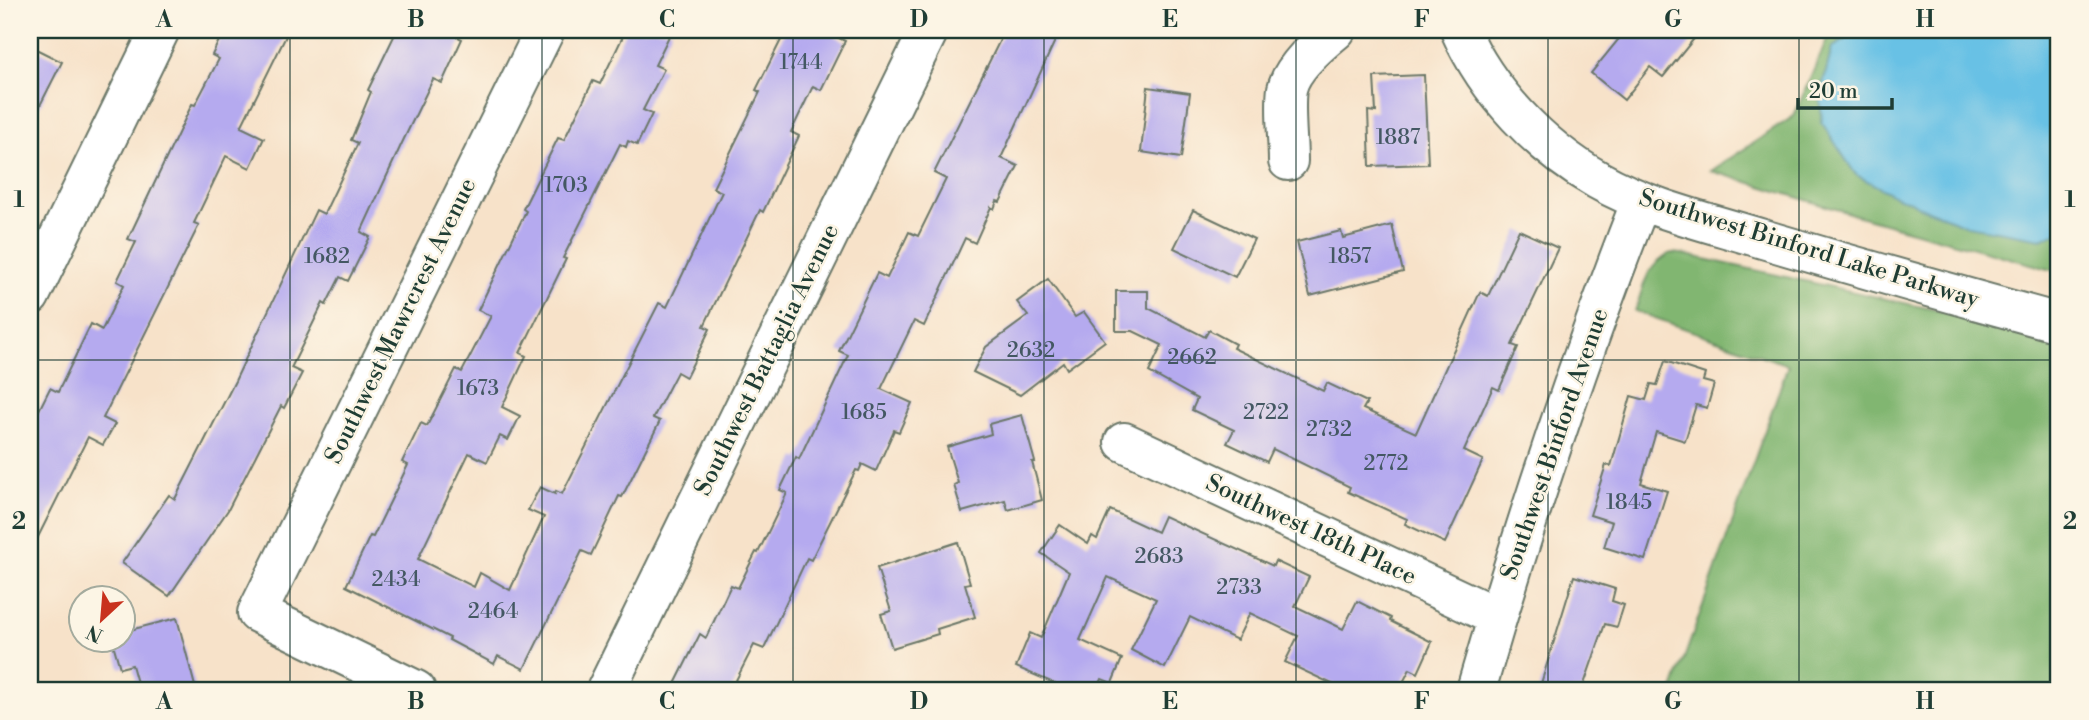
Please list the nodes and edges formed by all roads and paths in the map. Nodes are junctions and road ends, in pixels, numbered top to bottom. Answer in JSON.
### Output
{"nodes":[{"id":1,"x":160,"y":30,"type":"edge"},
{"id":2,"x":545,"y":30,"type":"edge"},
{"id":3,"x":929,"y":30,"type":"edge"},
{"id":4,"x":1336,"y":30,"type":"edge"},
{"id":5,"x":1460,"y":30,"type":"edge"},
{"id":6,"x":1288,"y":161,"type":"dead end"},
{"id":7,"x":1641,"y":201,"type":"junction"},
{"id":8,"x":30,"y":296,"type":"edge"},
{"id":9,"x":2059,"y":323,"type":"edge"},
{"id":10,"x":1124,"y":442,"type":"dead end"},
{"id":11,"x":1497,"y":617,"type":"junction"},
{"id":12,"x":416,"y":690,"type":"edge"},
{"id":13,"x":606,"y":690,"type":"edge"},
{"id":14,"x":1476,"y":690,"type":"edge"}],
"edges":[{"from":1,"to":8,"type":"street"},
{"from":2,"to":12,"type":"street","name":"Southwest Mawrcrest Avenue"},
{"from":3,"to":13,"type":"street","name":"Southwest Battaglia Avenue"},
{"from":4,"to":6,"type":"street"},
{"from":5,"to":7,"type":"street","name":"Southwest Binford Lake Parkway"},
{"from":7,"to":9,"type":"street","name":"Southwest Binford Lake Parkway"},
{"from":7,"to":11,"type":"street","name":"Southwest Binford Avenue"},
{"from":10,"to":11,"type":"street","name":"Southwest 18th Place"},
{"from":11,"to":14,"type":"street","name":"Southwest Binford Avenue"}]}
